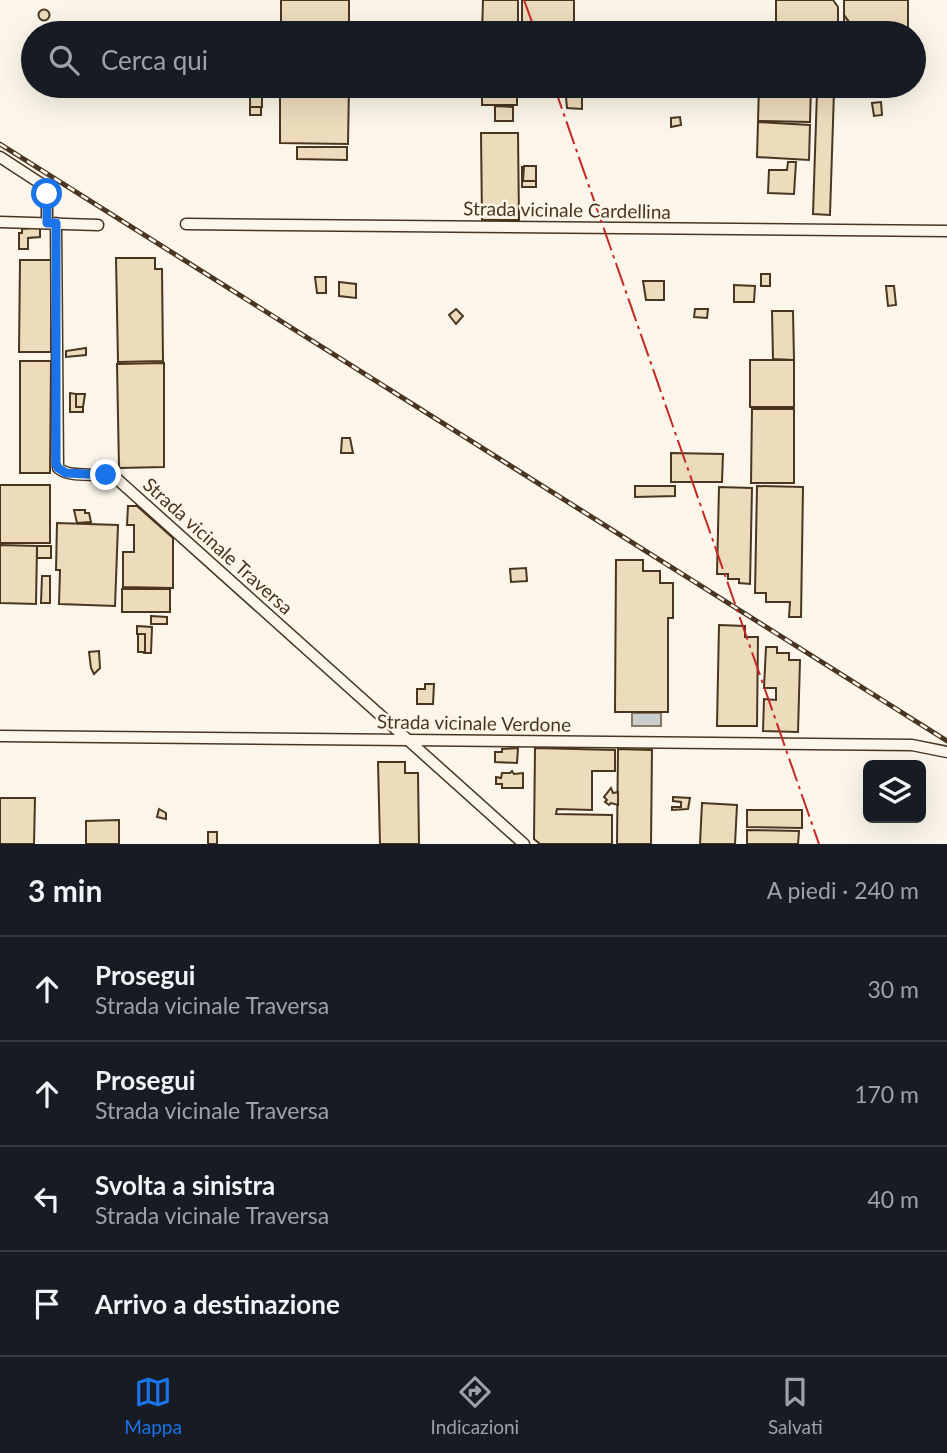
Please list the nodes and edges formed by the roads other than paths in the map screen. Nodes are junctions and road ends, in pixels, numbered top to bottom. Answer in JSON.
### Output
{"nodes":[{"id":1,"x":0,"y":156,"type":"edge"},
{"id":2,"x":0,"y":222,"type":"edge"},
{"id":3,"x":52,"y":223,"type":"junction"},
{"id":4,"x":186,"y":224,"type":"dead end"},
{"id":5,"x":99,"y":225,"type":"dead end"},
{"id":6,"x":947,"y":231,"type":"edge"},
{"id":7,"x":0,"y":736,"type":"edge"},
{"id":8,"x":410,"y":740,"type":"junction"},
{"id":9,"x":947,"y":752,"type":"edge"},
{"id":10,"x":524,"y":844,"type":"edge"}],
"edges":[{"from":1,"to":3,"type":"street","name":"Strada vicinale Traversa"},
{"from":2,"to":3,"type":"street"},
{"from":3,"to":5,"type":"street"},
{"from":3,"to":8,"type":"street","name":"Strada vicinale Traversa"},
{"from":4,"to":6,"type":"street","name":"Strada vicinale Cardellina"},
{"from":7,"to":8,"type":"street","name":"Strada vicinale Verdone"},
{"from":8,"to":9,"type":"street","name":"Strada vicinale Verdone"},
{"from":8,"to":10,"type":"street","name":"Strada vicinale Traversa"}]}
